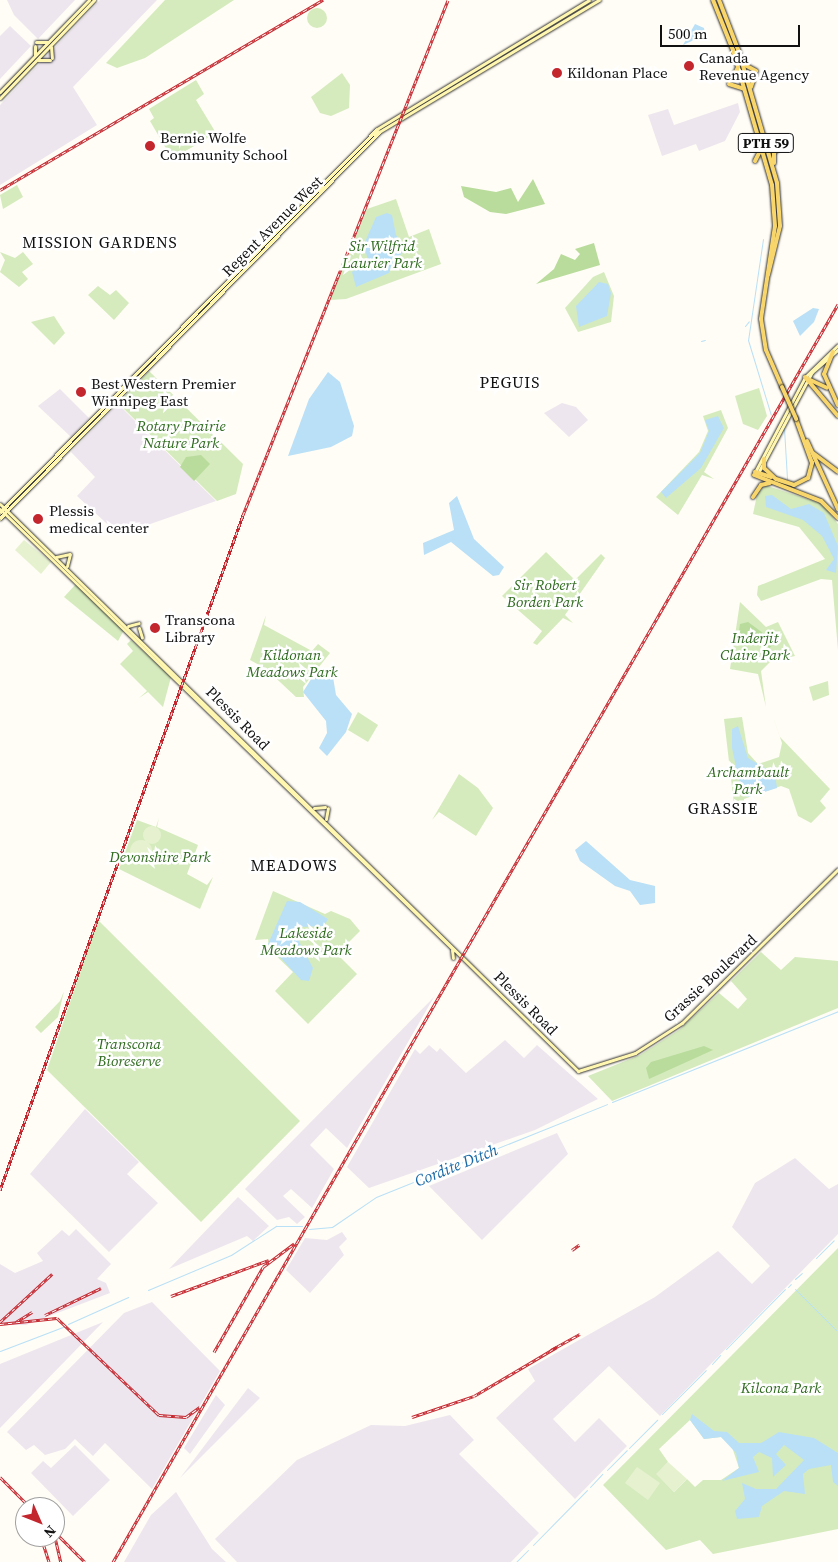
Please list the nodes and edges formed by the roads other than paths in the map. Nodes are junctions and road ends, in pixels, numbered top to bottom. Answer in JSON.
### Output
{"nodes":[{"id":1,"x":89,"y":0,"type":"edge"},
{"id":2,"x":94,"y":0,"type":"edge"},
{"id":3,"x":589,"y":0,"type":"edge"},
{"id":4,"x":599,"y":0,"type":"edge"},
{"id":5,"x":713,"y":0,"type":"edge"},
{"id":6,"x":719,"y":0,"type":"edge"},
{"id":7,"x":544,"y":30,"type":"junction"},
{"id":8,"x":524,"y":41,"type":"junction"},
{"id":9,"x":50,"y":43,"type":"junction"},
{"id":10,"x":512,"y":48,"type":"junction"},
{"id":11,"x":35,"y":59,"type":"junction"},
{"id":12,"x":743,"y":63,"type":"junction"},
{"id":13,"x":738,"y":67,"type":"junction"},
{"id":14,"x":732,"y":80,"type":"dead end"},
{"id":15,"x":729,"y":84,"type":"dead end"},
{"id":16,"x":745,"y":91,"type":"junction"},
{"id":17,"x":0,"y":92,"type":"edge"},
{"id":18,"x":751,"y":92,"type":"junction"},
{"id":19,"x":0,"y":98,"type":"edge"},
{"id":20,"x":764,"y":135,"type":"junction"},
{"id":21,"x":760,"y":140,"type":"junction"},
{"id":22,"x":364,"y":145,"type":"junction"},
{"id":23,"x":769,"y":170,"type":"junction"},
{"id":24,"x":774,"y":172,"type":"junction"},
{"id":25,"x":330,"y":177,"type":"junction"},
{"id":26,"x":330,"y":183,"type":"junction"},
{"id":27,"x":244,"y":265,"type":"junction"},
{"id":28,"x":230,"y":266,"type":"dead end"},
{"id":29,"x":764,"y":286,"type":"junction"},
{"id":30,"x":838,"y":345,"type":"edge"},
{"id":31,"x":838,"y":349,"type":"edge"},
{"id":32,"x":833,"y":352,"type":"junction"},
{"id":33,"x":807,"y":379,"type":"junction"},
{"id":34,"x":830,"y":391,"type":"junction"},
{"id":35,"x":838,"y":404,"type":"edge"},
{"id":36,"x":838,"y":416,"type":"edge"},
{"id":37,"x":796,"y":419,"type":"junction"},
{"id":38,"x":70,"y":445,"type":"junction"},
{"id":39,"x":812,"y":453,"type":"junction"},
{"id":40,"x":764,"y":459,"type":"junction"},
{"id":41,"x":816,"y":461,"type":"junction"},
{"id":42,"x":811,"y":472,"type":"junction"},
{"id":43,"x":838,"y":472,"type":"edge"},
{"id":44,"x":756,"y":474,"type":"junction"},
{"id":45,"x":775,"y":481,"type":"junction"},
{"id":46,"x":753,"y":497,"type":"dead end"},
{"id":47,"x":13,"y":502,"type":"junction"},
{"id":48,"x":0,"y":503,"type":"edge"},
{"id":49,"x":838,"y":508,"type":"edge"},
{"id":50,"x":3,"y":511,"type":"edge"},
{"id":51,"x":13,"y":517,"type":"junction"},
{"id":52,"x":0,"y":518,"type":"edge"},
{"id":53,"x":838,"y":518,"type":"edge"},
{"id":54,"x":54,"y":556,"type":"junction"},
{"id":55,"x":67,"y":568,"type":"junction"},
{"id":56,"x":128,"y":626,"type":"junction"},
{"id":57,"x":143,"y":641,"type":"junction"},
{"id":58,"x":312,"y":807,"type":"junction"},
{"id":59,"x":327,"y":822,"type":"junction"},
{"id":60,"x":838,"y":869,"type":"edge"},
{"id":61,"x":450,"y":947,"type":"junction"},
{"id":62,"x":457,"y":951,"type":"junction"},
{"id":63,"x":452,"y":958,"type":"dead end"},
{"id":64,"x":578,"y":1071,"type":"joint"}],
"edges":[{"from":1,"to":9,"type":"main road"},
{"from":2,"to":9,"type":"main road"},
{"from":3,"to":7,"type":"main road","name":"Regent Avenue West"},
{"from":4,"to":7,"type":"main road","name":"Regent Avenue West"},
{"from":5,"to":13,"type":"main road","number":"PTH 59"},
{"from":6,"to":12,"type":"main road","number":"PTH 59"},
{"from":7,"to":8,"type":"main road","name":"Regent Avenue West"},
{"from":7,"to":8,"type":"main road","name":"Regent Avenue West"},
{"from":8,"to":10,"type":"main road","name":"Regent Avenue West"},
{"from":8,"to":10,"type":"main road","name":"Regent Avenue West"},
{"from":9,"to":11,"type":"main road"},
{"from":9,"to":11,"type":"main road"},
{"from":9,"to":11,"type":"main road"},
{"from":10,"to":22,"type":"main road","name":"Regent Avenue West"},
{"from":11,"to":17,"type":"main road"},
{"from":11,"to":19,"type":"main road"},
{"from":12,"to":18,"type":"main road","number":"PTH 59"},
{"from":12,"to":18,"type":"main road"},
{"from":13,"to":14,"type":"main road"},
{"from":13,"to":16,"type":"main road","number":"PTH 59"},
{"from":15,"to":16,"type":"main road"},
{"from":16,"to":21,"type":"main road","number":"PTH 59"},
{"from":18,"to":20,"type":"main road","number":"PTH 59"},
{"from":20,"to":24,"type":"main road","number":"PTH 59"},
{"from":20,"to":24,"type":"main road"},
{"from":21,"to":23,"type":"main road","number":"PTH 59"},
{"from":21,"to":23,"type":"main road"},
{"from":22,"to":25,"type":"main road","name":"Regent Avenue West"},
{"from":22,"to":26,"type":"main road","name":"Regent Avenue West"},
{"from":23,"to":29,"type":"main road","number":"PTH 59"},
{"from":24,"to":29,"type":"main road","number":"PTH 59"},
{"from":25,"to":26,"type":"main road"},
{"from":25,"to":27,"type":"main road","name":"Regent Avenue West"},
{"from":26,"to":38,"type":"main road","name":"Regent Avenue West"},
{"from":27,"to":28,"type":"main road"},
{"from":27,"to":38,"type":"main road","name":"Regent Avenue West"},
{"from":29,"to":37,"type":"main road","number":"PTH 59","bridge":true},
{"from":30,"to":33,"type":"main road"},
{"from":31,"to":32,"type":"main road"},
{"from":32,"to":33,"type":"main road"},
{"from":32,"to":34,"type":"main road"},
{"from":33,"to":34,"type":"main road"},
{"from":33,"to":36,"type":"main road"},
{"from":33,"to":40,"type":"main road"},
{"from":33,"to":44,"type":"main road"},
{"from":34,"to":35,"type":"main road"},
{"from":37,"to":39,"type":"main road","number":"PTH 59"},
{"from":37,"to":42,"type":"main road"},
{"from":38,"to":47,"type":"main road","name":"Regent Avenue West"},
{"from":39,"to":41,"type":"main road","number":"PTH 59"},
{"from":39,"to":43,"type":"main road"},
{"from":40,"to":44,"type":"main road"},
{"from":40,"to":45,"type":"main road"},
{"from":41,"to":42,"type":"main road"},
{"from":41,"to":49,"type":"main road","number":"PTH 59"},
{"from":42,"to":45,"type":"main road"},
{"from":44,"to":45,"type":"main road"},
{"from":45,"to":46,"type":"main road"},
{"from":45,"to":53,"type":"main road"},
{"from":47,"to":48,"type":"main road"},
{"from":47,"to":50,"type":"main road","name":"Regent Avenue West"},
{"from":47,"to":51,"type":"main road"},
{"from":48,"to":50,"type":"main road","name":"Plessis Road"},
{"from":50,"to":51,"type":"main road","name":"Plessis Road"},
{"from":50,"to":52,"type":"main road","name":"Regent Avenue West"},
{"from":50,"to":61,"type":"main road","name":"Plessis Road"},
{"from":51,"to":54,"type":"main road","name":"Plessis Road"},
{"from":54,"to":55,"type":"main road","name":"Plessis Road"},
{"from":54,"to":55,"type":"main road"},
{"from":55,"to":56,"type":"main road","name":"Plessis Road"},
{"from":56,"to":57,"type":"main road","name":"Plessis Road"},
{"from":56,"to":57,"type":"main road"},
{"from":57,"to":58,"type":"main road","name":"Plessis Road"},
{"from":58,"to":59,"type":"main road","name":"Plessis Road"},
{"from":58,"to":59,"type":"main road"},
{"from":59,"to":62,"type":"main road","name":"Plessis Road"},
{"from":60,"to":64,"type":"main road","name":"Grassie Boulevard"},
{"from":61,"to":62,"type":"main road","name":"Plessis Road"},
{"from":61,"to":63,"type":"main road"},
{"from":62,"to":64,"type":"main road","name":"Plessis Road"}]}
